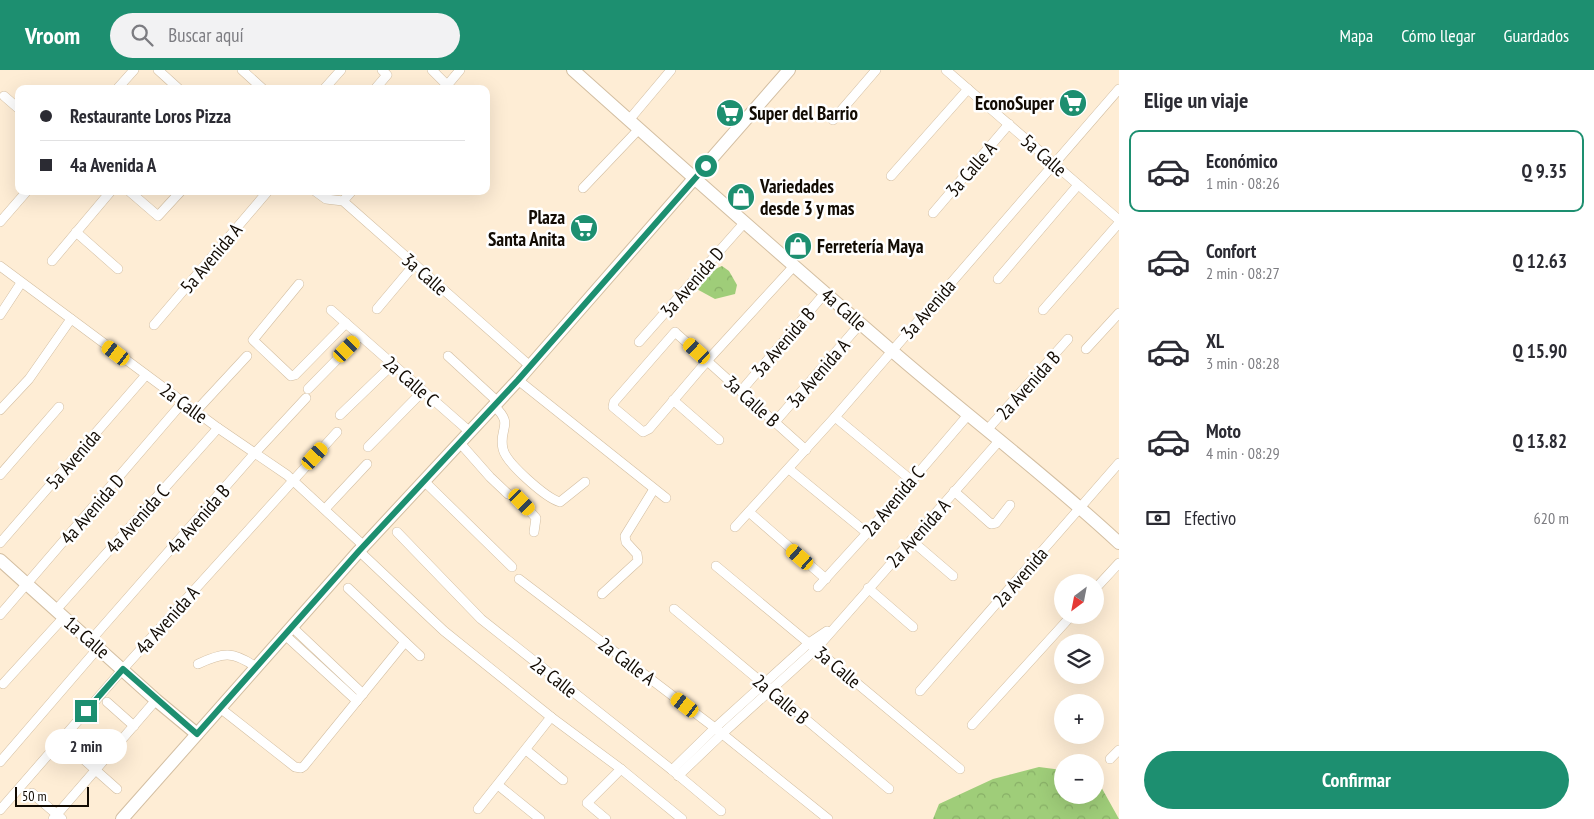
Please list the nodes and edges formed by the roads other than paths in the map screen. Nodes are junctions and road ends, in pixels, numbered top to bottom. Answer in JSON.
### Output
{"nodes":[{"id":1,"x":134,"y":70,"type":"edge"},
{"id":2,"x":158,"y":70,"type":"edge"},
{"id":3,"x":242,"y":70,"type":"edge"},
{"id":4,"x":341,"y":70,"type":"edge"},
{"id":5,"x":382,"y":70,"type":"edge"},
{"id":6,"x":432,"y":70,"type":"edge"},
{"id":7,"x":460,"y":70,"type":"edge"},
{"id":8,"x":573,"y":70,"type":"edge"},
{"id":9,"x":671,"y":70,"type":"edge"},
{"id":10,"x":789,"y":70,"type":"edge"},
{"id":11,"x":876,"y":70,"type":"edge"},
{"id":12,"x":946,"y":70,"type":"edge"},
{"id":13,"x":121,"y":85,"type":"edge"},
{"id":14,"x":175,"y":85,"type":"edge"},
{"id":15,"x":259,"y":85,"type":"edge"},
{"id":16,"x":328,"y":85,"type":"edge"},
{"id":17,"x":378,"y":85,"type":"edge"},
{"id":18,"x":444,"y":85,"type":"edge"},
{"id":19,"x":448,"y":85,"type":"edge"},
{"id":20,"x":968,"y":89,"type":"junction"},
{"id":21,"x":1119,"y":89,"type":"edge"},
{"id":22,"x":4,"y":96,"type":"dead end"},
{"id":23,"x":15,"y":106,"type":"edge"},
{"id":24,"x":629,"y":120,"type":"junction"},
{"id":25,"x":833,"y":120,"type":"dead end"},
{"id":26,"x":1009,"y":124,"type":"junction"},
{"id":27,"x":639,"y":129,"type":"junction"},
{"id":28,"x":1054,"y":164,"type":"junction"},
{"id":29,"x":891,"y":176,"type":"dead end"},
{"id":30,"x":694,"y":179,"type":"junction"},
{"id":31,"x":1078,"y":184,"type":"junction"},
{"id":32,"x":584,"y":188,"type":"dead end"},
{"id":33,"x":23,"y":195,"type":"edge"},
{"id":34,"x":108,"y":195,"type":"edge"},
{"id":35,"x":134,"y":195,"type":"edge"},
{"id":36,"x":177,"y":195,"type":"edge"},
{"id":37,"x":265,"y":195,"type":"edge"},
{"id":38,"x":320,"y":195,"type":"edge"},
{"id":39,"x":348,"y":195,"type":"edge"},
{"id":40,"x":343,"y":201,"type":"junction"},
{"id":41,"x":933,"y":213,"type":"dead end"},
{"id":42,"x":0,"y":221,"type":"edge"},
{"id":43,"x":745,"y":222,"type":"junction"},
{"id":44,"x":1119,"y":222,"type":"edge"},
{"id":45,"x":76,"y":232,"type":"junction"},
{"id":46,"x":52,"y":261,"type":"dead end"},
{"id":47,"x":414,"y":265,"type":"junction"},
{"id":48,"x":0,"y":266,"type":"edge"},
{"id":49,"x":794,"y":266,"type":"junction"},
{"id":50,"x":118,"y":269,"type":"dead end"},
{"id":51,"x":998,"y":279,"type":"dead end"},
{"id":52,"x":21,"y":283,"type":"junction"},
{"id":53,"x":299,"y":284,"type":"dead end"},
{"id":54,"x":825,"y":293,"type":"junction"},
{"id":55,"x":377,"y":309,"type":"dead end"},
{"id":56,"x":331,"y":310,"type":"dead end"},
{"id":57,"x":1044,"y":310,"type":"dead end"},
{"id":58,"x":1119,"y":313,"type":"edge"},
{"id":59,"x":0,"y":315,"type":"edge"},
{"id":60,"x":71,"y":319,"type":"junction"},
{"id":61,"x":346,"y":323,"type":"junction"},
{"id":62,"x":860,"y":324,"type":"junction"},
{"id":63,"x":154,"y":325,"type":"dead end"},
{"id":64,"x":675,"y":332,"type":"joint"},
{"id":65,"x":360,"y":336,"type":"junction"},
{"id":66,"x":1068,"y":339,"type":"dead end"},
{"id":67,"x":639,"y":342,"type":"dead end"},
{"id":68,"x":1086,"y":348,"type":"dead end"},
{"id":69,"x":891,"y":351,"type":"junction"},
{"id":70,"x":247,"y":356,"type":"dead end"},
{"id":71,"x":448,"y":356,"type":"dead end"},
{"id":72,"x":707,"y":360,"type":"junction"},
{"id":73,"x":393,"y":364,"type":"junction"},
{"id":74,"x":530,"y":366,"type":"junction"},
{"id":75,"x":146,"y":375,"type":"junction"},
{"id":76,"x":518,"y":380,"type":"junction"},
{"id":77,"x":308,"y":389,"type":"dead end"},
{"id":78,"x":423,"y":391,"type":"junction"},
{"id":79,"x":741,"y":391,"type":"junction"},
{"id":80,"x":306,"y":398,"type":"dead end"},
{"id":81,"x":673,"y":400,"type":"junction"},
{"id":82,"x":183,"y":402,"type":"junction"},
{"id":83,"x":496,"y":404,"type":"junction"},
{"id":84,"x":59,"y":407,"type":"dead end"},
{"id":85,"x":0,"y":410,"type":"edge"},
{"id":86,"x":196,"y":412,"type":"junction"},
{"id":87,"x":340,"y":415,"type":"dead end"},
{"id":88,"x":968,"y":415,"type":"junction"},
{"id":89,"x":835,"y":417,"type":"junction"},
{"id":90,"x":775,"y":422,"type":"junction"},
{"id":91,"x":218,"y":428,"type":"junction"},
{"id":92,"x":987,"y":430,"type":"junction"},
{"id":93,"x":337,"y":432,"type":"dead end"},
{"id":94,"x":470,"y":432,"type":"junction"},
{"id":95,"x":720,"y":440,"type":"dead end"},
{"id":96,"x":999,"y":440,"type":"junction"},
{"id":97,"x":460,"y":443,"type":"junction"},
{"id":98,"x":368,"y":448,"type":"dead end"},
{"id":99,"x":806,"y":450,"type":"junction"},
{"id":100,"x":254,"y":454,"type":"junction"},
{"id":101,"x":1119,"y":463,"type":"edge"},
{"id":102,"x":367,"y":464,"type":"dead end"},
{"id":103,"x":789,"y":469,"type":"junction"},
{"id":104,"x":0,"y":476,"type":"edge"},
{"id":105,"x":294,"y":480,"type":"junction"},
{"id":106,"x":911,"y":480,"type":"junction"},
{"id":107,"x":424,"y":481,"type":"junction"},
{"id":108,"x":585,"y":482,"type":"dead end"},
{"id":109,"x":654,"y":489,"type":"junction"},
{"id":110,"x":954,"y":491,"type":"junction"},
{"id":111,"x":666,"y":498,"type":"dead end"},
{"id":112,"x":1010,"y":505,"type":"dead end"},
{"id":113,"x":1081,"y":507,"type":"junction"},
{"id":114,"x":325,"y":509,"type":"junction"},
{"id":115,"x":749,"y":512,"type":"junction"},
{"id":116,"x":735,"y":527,"type":"dead end"},
{"id":117,"x":397,"y":532,"type":"dead end"},
{"id":118,"x":534,"y":532,"type":"dead end"},
{"id":119,"x":867,"y":533,"type":"junction"},
{"id":120,"x":911,"y":540,"type":"junction"},
{"id":121,"x":0,"y":543,"type":"edge"},
{"id":122,"x":1119,"y":543,"type":"edge"},
{"id":123,"x":362,"y":548,"type":"junction"},
{"id":124,"x":0,"y":560,"type":"edge"},
{"id":125,"x":1119,"y":563,"type":"edge"},
{"id":126,"x":716,"y":566,"type":"dead end"},
{"id":127,"x":512,"y":567,"type":"dead end"},
{"id":128,"x":953,"y":576,"type":"dead end"},
{"id":129,"x":519,"y":579,"type":"dead end"},
{"id":130,"x":826,"y":579,"type":"junction"},
{"id":131,"x":1104,"y":579,"type":"edge"},
{"id":132,"x":27,"y":584,"type":"junction"},
{"id":133,"x":818,"y":587,"type":"dead end"},
{"id":134,"x":348,"y":588,"type":"dead end"},
{"id":135,"x":868,"y":588,"type":"junction"},
{"id":136,"x":602,"y":594,"type":"dead end"},
{"id":137,"x":674,"y":609,"type":"dead end"},
{"id":138,"x":60,"y":613,"type":"junction"},
{"id":139,"x":0,"y":615,"type":"edge"},
{"id":140,"x":1064,"y":624,"type":"edge"},
{"id":141,"x":913,"y":627,"type":"dead end"},
{"id":142,"x":288,"y":631,"type":"junction"},
{"id":143,"x":405,"y":642,"type":"junction"},
{"id":144,"x":95,"y":644,"type":"junction"},
{"id":145,"x":812,"y":646,"type":"junction"},
{"id":146,"x":420,"y":656,"type":"dead end"},
{"id":147,"x":198,"y":664,"type":"dead end"},
{"id":148,"x":256,"y":667,"type":"junction"},
{"id":149,"x":123,"y":669,"type":"junction"},
{"id":150,"x":2,"y":684,"type":"dead end"},
{"id":151,"x":766,"y":687,"type":"junction"},
{"id":152,"x":920,"y":691,"type":"dead end"},
{"id":153,"x":360,"y":698,"type":"junction"},
{"id":154,"x":156,"y":700,"type":"junction"},
{"id":155,"x":107,"y":702,"type":"dead end"},
{"id":156,"x":220,"y":708,"type":"junction"},
{"id":157,"x":552,"y":717,"type":"junction"},
{"id":158,"x":972,"y":725,"type":"dead end"},
{"id":159,"x":134,"y":726,"type":"junction"},
{"id":160,"x":718,"y":731,"type":"junction"},
{"id":161,"x":197,"y":734,"type":"junction"},
{"id":162,"x":72,"y":749,"type":"dead end"},
{"id":163,"x":526,"y":750,"type":"junction"},
{"id":164,"x":1119,"y":750,"type":"edge"},
{"id":165,"x":1110,"y":759,"type":"dead end"},
{"id":166,"x":0,"y":762,"type":"edge"},
{"id":167,"x":621,"y":768,"type":"junction"},
{"id":168,"x":960,"y":769,"type":"dead end"},
{"id":169,"x":95,"y":770,"type":"junction"},
{"id":170,"x":675,"y":773,"type":"junction"},
{"id":171,"x":563,"y":780,"type":"dead end"},
{"id":172,"x":498,"y":785,"type":"junction"},
{"id":173,"x":117,"y":789,"type":"dead end"},
{"id":174,"x":889,"y":789,"type":"dead end"},
{"id":175,"x":32,"y":792,"type":"dead end"},
{"id":176,"x":0,"y":810,"type":"edge"},
{"id":177,"x":478,"y":810,"type":"dead end"},
{"id":178,"x":721,"y":811,"type":"dead end"},
{"id":179,"x":57,"y":817,"type":"edge"},
{"id":180,"x":122,"y":819,"type":"edge"},
{"id":181,"x":540,"y":819,"type":"edge"},
{"id":182,"x":606,"y":819,"type":"edge"},
{"id":183,"x":682,"y":819,"type":"edge"},
{"id":184,"x":828,"y":819,"type":"edge"}],
"edges":[{"from":1,"to":13,"type":"street"},
{"from":2,"to":14,"type":"street"},
{"from":3,"to":15,"type":"street"},
{"from":4,"to":16,"type":"street"},
{"from":5,"to":17,"type":"street"},
{"from":6,"to":18,"type":"street"},
{"from":7,"to":19,"type":"street"},
{"from":8,"to":24,"type":"main road","name":"4a Calle"},
{"from":9,"to":24,"type":"street"},
{"from":10,"to":30,"type":"main road"},
{"from":11,"to":25,"type":"street"},
{"from":12,"to":20,"type":"street","name":"5a Calle"},
{"from":20,"to":26,"type":"street","name":"5a Calle"},
{"from":20,"to":29,"type":"street"},
{"from":21,"to":28,"type":"street","name":"3a Avenida"},
{"from":22,"to":23,"type":"street"},
{"from":24,"to":27,"type":"main road","name":"4a Calle"},
{"from":26,"to":28,"type":"street","name":"5a Calle"},
{"from":26,"to":41,"type":"street","name":"3a Calle A"},
{"from":27,"to":30,"type":"main road","name":"4a Calle"},
{"from":27,"to":32,"type":"street"},
{"from":28,"to":31,"type":"street","name":"5a Calle"},
{"from":28,"to":69,"type":"street","name":"3a Avenida"},
{"from":30,"to":43,"type":"main road","name":"4a Calle"},
{"from":30,"to":74,"type":"main road"},
{"from":31,"to":44,"type":"street","name":"5a Calle"},
{"from":31,"to":51,"type":"street"},
{"from":33,"to":42,"type":"street"},
{"from":34,"to":45,"type":"street"},
{"from":35,"to":36,"type":"street"},
{"from":37,"to":63,"type":"street","name":"5a Avenida A"},
{"from":38,"to":40,"type":"street","name":"3a Calle"},
{"from":39,"to":40,"type":"street"},
{"from":40,"to":47,"type":"street","name":"3a Calle"},
{"from":43,"to":49,"type":"main road","name":"4a Calle"},
{"from":43,"to":67,"type":"street","name":"3a Avenida D"},
{"from":44,"to":57,"type":"street"},
{"from":45,"to":46,"type":"street"},
{"from":45,"to":50,"type":"street"},
{"from":47,"to":55,"type":"street"},
{"from":47,"to":74,"type":"street","name":"3a Calle"},
{"from":48,"to":52,"type":"street","name":"2a Calle"},
{"from":49,"to":54,"type":"main road","name":"4a Calle"},
{"from":49,"to":72,"type":"street"},
{"from":52,"to":59,"type":"street"},
{"from":52,"to":60,"type":"street","name":"2a Calle"},
{"from":53,"to":61,"type":"street"},
{"from":54,"to":62,"type":"main road","name":"4a Calle"},
{"from":54,"to":79,"type":"street","name":"3a Avenida B"},
{"from":56,"to":61,"type":"street","name":"2a Calle C"},
{"from":58,"to":68,"type":"street","name":"2a Avenida B"},
{"from":60,"to":75,"type":"street","name":"2a Calle"},
{"from":60,"to":85,"type":"street"},
{"from":61,"to":65,"type":"street","name":"2a Calle C"},
{"from":62,"to":69,"type":"main road","name":"4a Calle"},
{"from":62,"to":90,"type":"street","name":"3a Avenida A"},
{"from":64,"to":72,"type":"street","name":"3a Calle B"},
{"from":64,"to":81,"type":"street","name":"3a Avenida D"},
{"from":65,"to":73,"type":"street","name":"2a Calle C"},
{"from":65,"to":77,"type":"street"},
{"from":66,"to":92,"type":"street","name":"2a Avenida B"},
{"from":69,"to":88,"type":"main road","name":"4a Calle"},
{"from":69,"to":89,"type":"street","name":"3a Avenida"},
{"from":70,"to":86,"type":"street"},
{"from":71,"to":83,"type":"street"},
{"from":72,"to":79,"type":"street","name":"3a Calle B"},
{"from":72,"to":81,"type":"street"},
{"from":73,"to":78,"type":"street","name":"2a Calle C"},
{"from":73,"to":87,"type":"street"},
{"from":74,"to":76,"type":"main road"},
{"from":75,"to":82,"type":"street","name":"2a Calle"},
{"from":75,"to":121,"type":"street","name":"5a Avenida"},
{"from":76,"to":83,"type":"main road"},
{"from":76,"to":109,"type":"street"},
{"from":78,"to":94,"type":"street","name":"2a Calle C"},
{"from":78,"to":98,"type":"street"},
{"from":79,"to":90,"type":"street","name":"3a Calle B"},
{"from":80,"to":100,"type":"street","name":"4a Avenida B"},
{"from":81,"to":95,"type":"street"},
{"from":82,"to":86,"type":"street","name":"2a Calle"},
{"from":82,"to":132,"type":"street","name":"4a Avenida D"},
{"from":83,"to":94,"type":"main road"},
{"from":83,"to":108,"type":"street"},
{"from":84,"to":104,"type":"street"},
{"from":86,"to":91,"type":"street","name":"2a Calle"},
{"from":88,"to":92,"type":"main road","name":"4a Calle"},
{"from":88,"to":106,"type":"street","name":"2a Avenida C"},
{"from":89,"to":99,"type":"street","name":"3a Avenida"},
{"from":89,"to":106,"type":"street"},
{"from":90,"to":99,"type":"street","name":"3a Calle B"},
{"from":91,"to":100,"type":"street","name":"2a Calle"},
{"from":91,"to":138,"type":"street","name":"4a Avenida C"},
{"from":92,"to":96,"type":"main road","name":"4a Calle"},
{"from":93,"to":105,"type":"street","name":"4a Avenida A"},
{"from":94,"to":97,"type":"main road"},
{"from":96,"to":110,"type":"street","name":"2a Avenida A"},
{"from":96,"to":113,"type":"main road","name":"4a Calle"},
{"from":97,"to":107,"type":"main road"},
{"from":97,"to":118,"type":"street"},
{"from":99,"to":103,"type":"street","name":"3a Avenida"},
{"from":100,"to":105,"type":"street","name":"2a Calle"},
{"from":100,"to":144,"type":"street","name":"4a Avenida B"},
{"from":101,"to":113,"type":"street","name":"2a Avenida"},
{"from":102,"to":114,"type":"street"},
{"from":103,"to":115,"type":"street","name":"3a Avenida"},
{"from":103,"to":119,"type":"street"},
{"from":105,"to":114,"type":"street","name":"2a Calle"},
{"from":105,"to":149,"type":"street","name":"4a Avenida A"},
{"from":106,"to":119,"type":"street","name":"2a Avenida C"},
{"from":107,"to":123,"type":"main road"},
{"from":107,"to":127,"type":"street"},
{"from":109,"to":111,"type":"street"},
{"from":109,"to":136,"type":"street"},
{"from":110,"to":112,"type":"street"},
{"from":110,"to":120,"type":"street","name":"2a Avenida A"},
{"from":113,"to":122,"type":"main road","name":"4a Calle"},
{"from":113,"to":152,"type":"street","name":"2a Avenida"},
{"from":114,"to":123,"type":"street","name":"2a Calle"},
{"from":115,"to":116,"type":"street","name":"3a Avenida"},
{"from":115,"to":130,"type":"street"},
{"from":117,"to":170,"type":"street","name":"2a Calle"},
{"from":119,"to":130,"type":"street","name":"2a Avenida C"},
{"from":120,"to":128,"type":"street"},
{"from":120,"to":135,"type":"street","name":"2a Avenida A"},
{"from":123,"to":142,"type":"main road"},
{"from":123,"to":157,"type":"street","name":"2a Calle"},
{"from":124,"to":132,"type":"main road","name":"1a Calle"},
{"from":125,"to":131,"type":"street"},
{"from":126,"to":145,"type":"street","name":"3a Calle"},
{"from":129,"to":160,"type":"street","name":"2a Calle A"},
{"from":130,"to":133,"type":"street","name":"2a Avenida C"},
{"from":132,"to":138,"type":"main road","name":"1a Calle"},
{"from":132,"to":139,"type":"street","name":"4a Avenida D"},
{"from":134,"to":143,"type":"street"},
{"from":135,"to":141,"type":"street"},
{"from":135,"to":145,"type":"street","name":"2a Avenida A"},
{"from":137,"to":151,"type":"street","name":"2a Calle B"},
{"from":138,"to":144,"type":"main road","name":"1a Calle"},
{"from":138,"to":150,"type":"street","name":"4a Avenida C"},
{"from":140,"to":158,"type":"street"},
{"from":142,"to":148,"type":"main road"},
{"from":142,"to":153,"type":"street"},
{"from":143,"to":146,"type":"street"},
{"from":143,"to":153,"type":"street"},
{"from":144,"to":149,"type":"main road","name":"1a Calle"},
{"from":144,"to":166,"type":"street","name":"4a Avenida B"},
{"from":145,"to":151,"type":"street","name":"2a Avenida A"},
{"from":145,"to":168,"type":"street","name":"3a Calle"},
{"from":147,"to":148,"type":"street"},
{"from":148,"to":156,"type":"main road"},
{"from":149,"to":154,"type":"main road","name":"1a Calle"},
{"from":149,"to":176,"type":"street","name":"4a Avenida A"},
{"from":151,"to":160,"type":"street","name":"2a Avenida A"},
{"from":151,"to":174,"type":"street","name":"2a Calle B"},
{"from":153,"to":156,"type":"street"},
{"from":154,"to":159,"type":"street"},
{"from":154,"to":161,"type":"main road","name":"1a Calle"},
{"from":155,"to":159,"type":"street"},
{"from":156,"to":161,"type":"main road"},
{"from":157,"to":163,"type":"street"},
{"from":157,"to":167,"type":"street","name":"2a Calle"},
{"from":159,"to":169,"type":"street"},
{"from":160,"to":170,"type":"street","name":"2a Avenida A"},
{"from":160,"to":184,"type":"street","name":"2a Calle A"},
{"from":161,"to":180,"type":"main road"},
{"from":162,"to":169,"type":"street"},
{"from":163,"to":171,"type":"street"},
{"from":163,"to":172,"type":"street"},
{"from":164,"to":165,"type":"street"},
{"from":167,"to":182,"type":"street"},
{"from":167,"to":183,"type":"street","name":"2a Calle"},
{"from":169,"to":173,"type":"street"},
{"from":169,"to":179,"type":"street"},
{"from":170,"to":178,"type":"street","name":"2a Calle"},
{"from":172,"to":177,"type":"street"},
{"from":172,"to":181,"type":"street"},
{"from":175,"to":179,"type":"street"}]}
